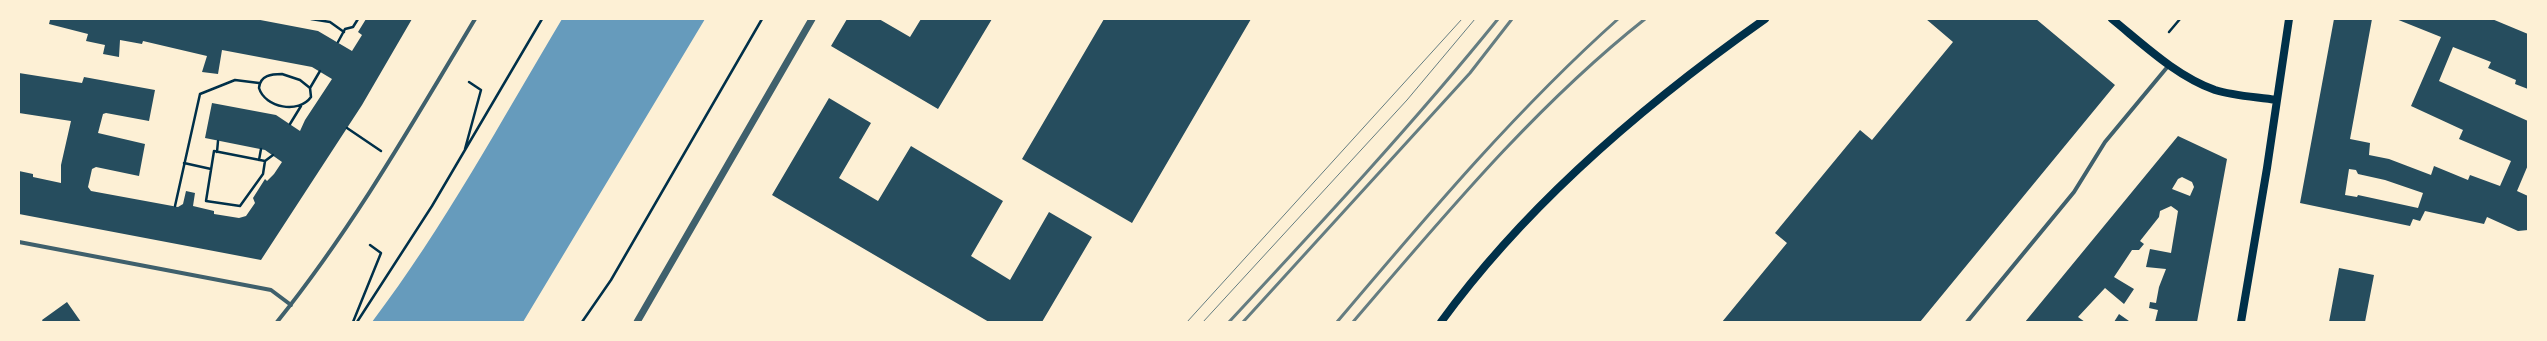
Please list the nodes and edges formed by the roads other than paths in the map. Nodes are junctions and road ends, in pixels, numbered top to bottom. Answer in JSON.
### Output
{"nodes":[{"id":1,"x":475,"y":19,"type":"edge"},
{"id":2,"x":812,"y":19,"type":"edge"},
{"id":3,"x":1765,"y":19,"type":"edge"},
{"id":4,"x":2112,"y":19,"type":"edge"},
{"id":5,"x":2289,"y":19,"type":"edge"},
{"id":6,"x":2170,"y":65,"type":"junction"},
{"id":7,"x":2276,"y":100,"type":"junction"},
{"id":8,"x":19,"y":242,"type":"edge"},
{"id":9,"x":291,"y":305,"type":"junction"},
{"id":10,"x":277,"y":322,"type":"edge"},
{"id":11,"x":637,"y":322,"type":"edge"},
{"id":12,"x":1441,"y":322,"type":"edge"},
{"id":13,"x":1967,"y":322,"type":"edge"},
{"id":14,"x":2241,"y":322,"type":"edge"}],
"edges":[{"from":1,"to":9,"type":"street"},
{"from":2,"to":11,"type":"street"},
{"from":3,"to":12,"type":"main road"},
{"from":4,"to":6,"type":"main road"},
{"from":5,"to":7,"type":"main road"},
{"from":6,"to":7,"type":"main road"},
{"from":6,"to":13,"type":"street"},
{"from":7,"to":14,"type":"main road"},
{"from":8,"to":9,"type":"street"},
{"from":9,"to":10,"type":"street"}]}
